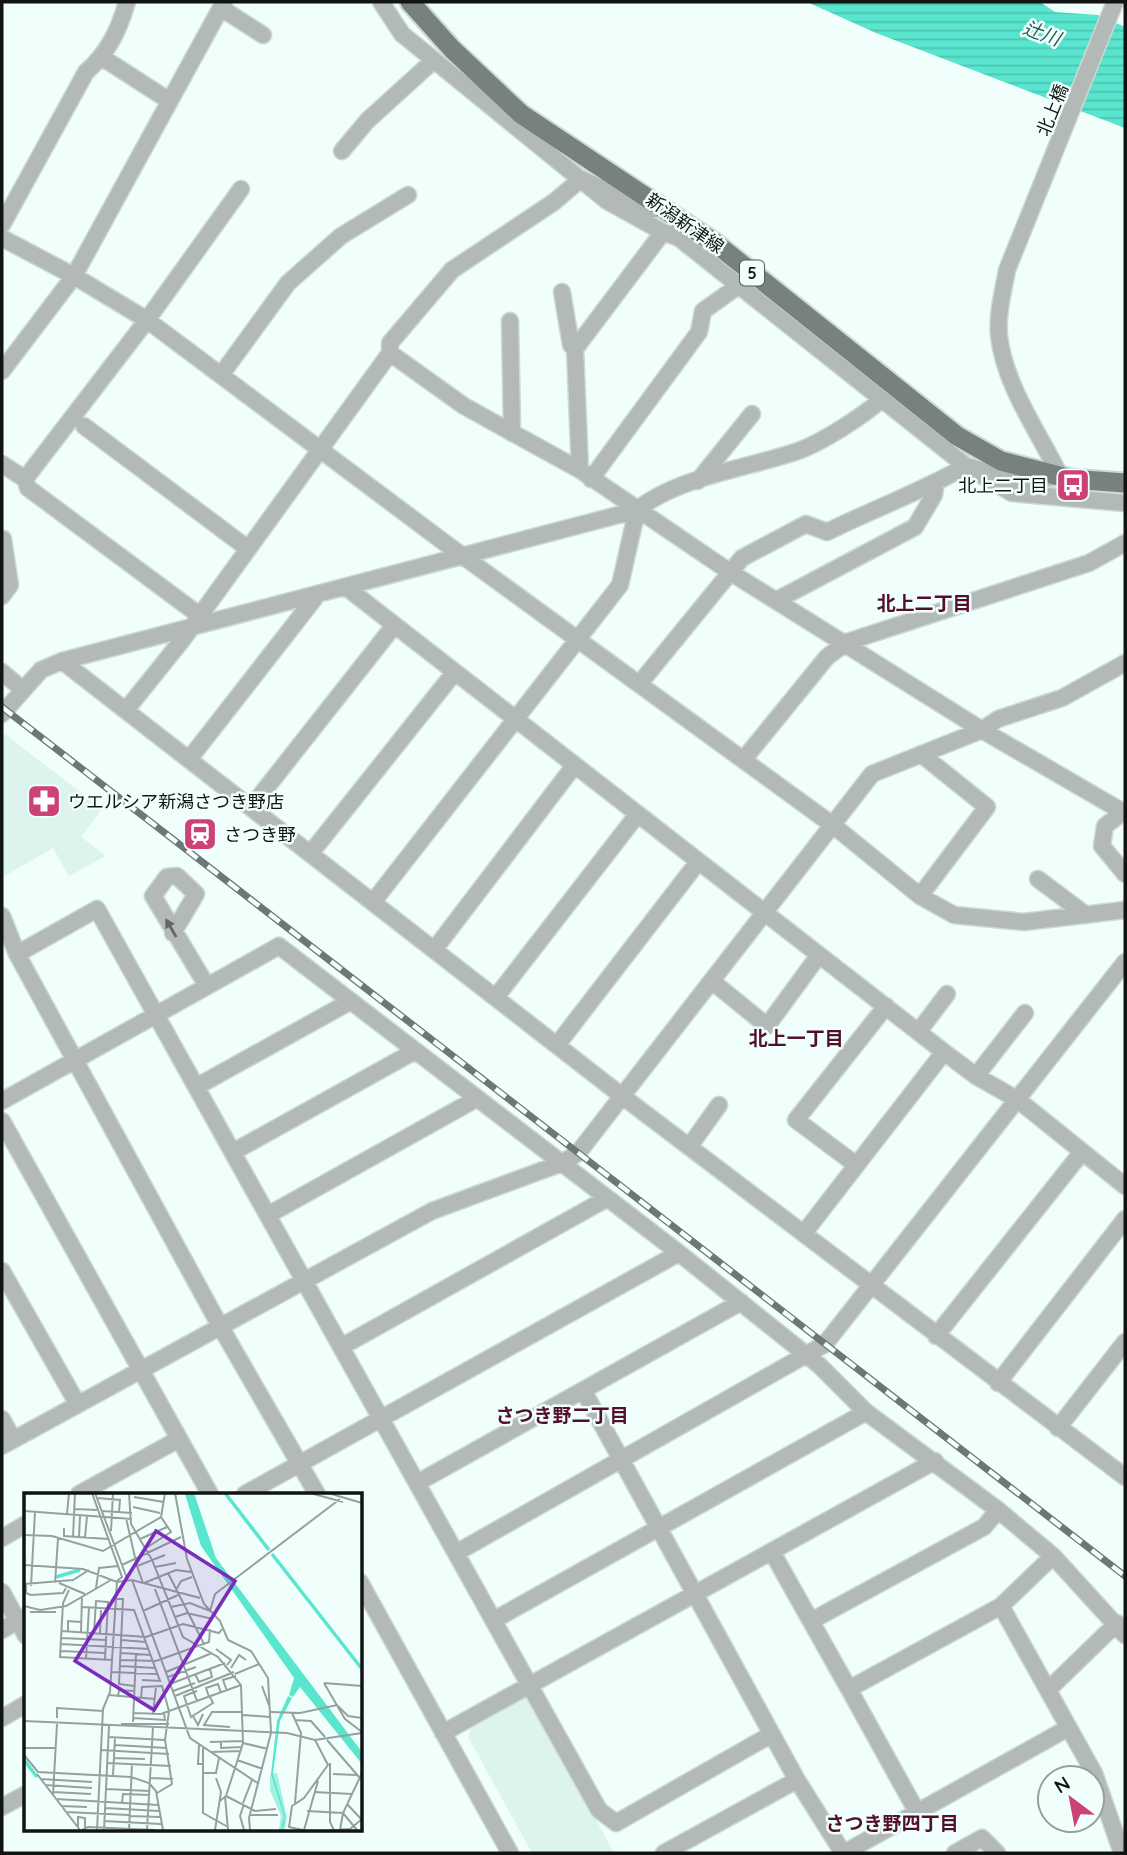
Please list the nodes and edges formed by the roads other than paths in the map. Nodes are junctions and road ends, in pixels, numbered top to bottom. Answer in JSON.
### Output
{"nodes":[{"id":1,"x":127,"y":2,"type":"edge"},
{"id":2,"x":382,"y":2,"type":"edge"},
{"id":3,"x":410,"y":2,"type":"edge"},
{"id":4,"x":1115,"y":2,"type":"edge"},
{"id":5,"x":223,"y":5,"type":"edge"},
{"id":6,"x":263,"y":35,"type":"dead end"},
{"id":7,"x":103,"y":58,"type":"junction"},
{"id":8,"x":433,"y":61,"type":"junction"},
{"id":9,"x":168,"y":100,"type":"junction"},
{"id":10,"x":342,"y":150,"type":"dead end"},
{"id":11,"x":581,"y":179,"type":"junction"},
{"id":12,"x":241,"y":190,"type":"dead end"},
{"id":13,"x":408,"y":195,"type":"dead end"},
{"id":14,"x":666,"y":209,"type":"junction"},
{"id":15,"x":2,"y":225,"type":"edge"},
{"id":16,"x":663,"y":232,"type":"junction"},
{"id":17,"x":2,"y":238,"type":"edge"},
{"id":18,"x":74,"y":276,"type":"junction"},
{"id":19,"x":738,"y":286,"type":"junction"},
{"id":20,"x":562,"y":292,"type":"dead end"},
{"id":21,"x":147,"y":320,"type":"junction"},
{"id":22,"x":510,"y":321,"type":"dead end"},
{"id":23,"x":575,"y":349,"type":"junction"},
{"id":24,"x":390,"y":353,"type":"junction"},
{"id":25,"x":2,"y":370,"type":"edge"},
{"id":26,"x":221,"y":375,"type":"junction"},
{"id":27,"x":881,"y":400,"type":"junction"},
{"id":28,"x":752,"y":414,"type":"dead end"},
{"id":29,"x":84,"y":426,"type":"dead end"},
{"id":30,"x":512,"y":433,"type":"junction"},
{"id":31,"x":319,"y":449,"type":"junction"},
{"id":32,"x":2,"y":464,"type":"edge"},
{"id":33,"x":966,"y":466,"type":"junction"},
{"id":34,"x":586,"y":474,"type":"junction"},
{"id":35,"x":1066,"y":477,"type":"junction"},
{"id":36,"x":25,"y":479,"type":"junction"},
{"id":37,"x":698,"y":481,"type":"junction"},
{"id":38,"x":936,"y":483,"type":"junction"},
{"id":39,"x":1125,"y":484,"type":"edge"},
{"id":40,"x":1125,"y":495,"type":"edge"},
{"id":41,"x":1125,"y":503,"type":"edge"},
{"id":42,"x":637,"y":510,"type":"junction"},
{"id":43,"x":3,"y":539,"type":"edge"},
{"id":44,"x":1125,"y":543,"type":"edge"},
{"id":45,"x":247,"y":548,"type":"junction"},
{"id":46,"x":467,"y":557,"type":"junction"},
{"id":47,"x":730,"y":572,"type":"junction"},
{"id":48,"x":347,"y":588,"type":"junction"},
{"id":49,"x":318,"y":594,"type":"junction"},
{"id":50,"x":2,"y":596,"type":"edge"},
{"id":51,"x":777,"y":600,"type":"junction"},
{"id":52,"x":195,"y":620,"type":"junction"},
{"id":53,"x":393,"y":627,"type":"junction"},
{"id":54,"x":581,"y":640,"type":"junction"},
{"id":55,"x":847,"y":642,"type":"junction"},
{"id":56,"x":62,"y":661,"type":"junction"},
{"id":57,"x":1125,"y":663,"type":"edge"},
{"id":58,"x":2,"y":672,"type":"edge"},
{"id":59,"x":454,"y":673,"type":"junction"},
{"id":60,"x":640,"y":683,"type":"junction"},
{"id":61,"x":22,"y":689,"type":"junction"},
{"id":62,"x":126,"y":710,"type":"junction"},
{"id":63,"x":2,"y":714,"type":"edge"},
{"id":64,"x":514,"y":720,"type":"junction"},
{"id":65,"x":982,"y":730,"type":"junction"},
{"id":66,"x":921,"y":754,"type":"junction"},
{"id":67,"x":190,"y":758,"type":"junction"},
{"id":68,"x":744,"y":760,"type":"junction"},
{"id":69,"x":574,"y":766,"type":"junction"},
{"id":70,"x":252,"y":806,"type":"junction"},
{"id":71,"x":1124,"y":813,"type":"edge"},
{"id":72,"x":636,"y":815,"type":"junction"},
{"id":73,"x":834,"y":826,"type":"junction"},
{"id":74,"x":310,"y":854,"type":"junction"},
{"id":75,"x":698,"y":862,"type":"junction"},
{"id":76,"x":1125,"y":874,"type":"edge"},
{"id":77,"x":1038,"y":879,"type":"dead end"},
{"id":78,"x":920,"y":896,"type":"junction"},
{"id":79,"x":373,"y":902,"type":"junction"},
{"id":80,"x":1125,"y":911,"type":"edge"},
{"id":81,"x":765,"y":914,"type":"junction"},
{"id":82,"x":1086,"y":915,"type":"junction"},
{"id":83,"x":2,"y":916,"type":"edge"},
{"id":84,"x":173,"y":933,"type":"dead end"},
{"id":85,"x":434,"y":950,"type":"junction"},
{"id":86,"x":17,"y":954,"type":"junction"},
{"id":87,"x":819,"y":955,"type":"junction"},
{"id":88,"x":1125,"y":962,"type":"edge"},
{"id":89,"x":713,"y":982,"type":"junction"},
{"id":90,"x":207,"y":986,"type":"junction"},
{"id":91,"x":947,"y":994,"type":"dead end"},
{"id":92,"x":496,"y":997,"type":"junction"},
{"id":93,"x":351,"y":1001,"type":"junction"},
{"id":94,"x":886,"y":1006,"type":"junction"},
{"id":95,"x":1025,"y":1013,"type":"dead end"},
{"id":96,"x":156,"y":1015,"type":"junction"},
{"id":97,"x":919,"y":1031,"type":"junction"},
{"id":98,"x":557,"y":1045,"type":"junction"},
{"id":99,"x":415,"y":1051,"type":"junction"},
{"id":100,"x":944,"y":1052,"type":"junction"},
{"id":101,"x":75,"y":1060,"type":"junction"},
{"id":102,"x":976,"y":1076,"type":"junction"},
{"id":103,"x":196,"y":1087,"type":"junction"},
{"id":104,"x":622,"y":1096,"type":"junction"},
{"id":105,"x":476,"y":1099,"type":"junction"},
{"id":106,"x":1018,"y":1100,"type":"junction"},
{"id":107,"x":2,"y":1101,"type":"edge"},
{"id":108,"x":719,"y":1105,"type":"dead end"},
{"id":109,"x":2,"y":1121,"type":"edge"},
{"id":110,"x":689,"y":1147,"type":"junction"},
{"id":111,"x":233,"y":1152,"type":"junction"},
{"id":112,"x":1082,"y":1152,"type":"junction"},
{"id":113,"x":562,"y":1163,"type":"junction"},
{"id":114,"x":855,"y":1164,"type":"junction"},
{"id":115,"x":1125,"y":1186,"type":"edge"},
{"id":116,"x":606,"y":1199,"type":"junction"},
{"id":117,"x":268,"y":1215,"type":"junction"},
{"id":118,"x":1125,"y":1219,"type":"edge"},
{"id":119,"x":804,"y":1233,"type":"junction"},
{"id":120,"x":679,"y":1252,"type":"junction"},
{"id":121,"x":2,"y":1271,"type":"edge"},
{"id":122,"x":305,"y":1282,"type":"junction"},
{"id":123,"x":870,"y":1286,"type":"junction"},
{"id":124,"x":741,"y":1302,"type":"junction"},
{"id":125,"x":220,"y":1326,"type":"junction"},
{"id":126,"x":936,"y":1336,"type":"junction"},
{"id":127,"x":1125,"y":1342,"type":"edge"},
{"id":128,"x":341,"y":1347,"type":"junction"},
{"id":129,"x":808,"y":1356,"type":"junction"},
{"id":130,"x":141,"y":1368,"type":"junction"},
{"id":131,"x":998,"y":1383,"type":"junction"},
{"id":132,"x":583,"y":1390,"type":"junction"},
{"id":133,"x":77,"y":1403,"type":"junction"},
{"id":134,"x":866,"y":1412,"type":"junction"},
{"id":135,"x":2,"y":1419,"type":"edge"},
{"id":136,"x":381,"y":1419,"type":"junction"},
{"id":137,"x":1058,"y":1428,"type":"junction"},
{"id":138,"x":179,"y":1439,"type":"junction"},
{"id":139,"x":7,"y":1443,"type":"edge"},
{"id":140,"x":622,"y":1461,"type":"junction"},
{"id":141,"x":935,"y":1461,"type":"junction"},
{"id":142,"x":301,"y":1463,"type":"junction"},
{"id":143,"x":1124,"y":1474,"type":"edge"},
{"id":144,"x":417,"y":1483,"type":"junction"},
{"id":145,"x":81,"y":1493,"type":"edge"},
{"id":146,"x":209,"y":1493,"type":"edge"},
{"id":147,"x":247,"y":1493,"type":"edge"},
{"id":148,"x":316,"y":1493,"type":"edge"},
{"id":149,"x":998,"y":1510,"type":"junction"},
{"id":150,"x":24,"y":1525,"type":"edge"},
{"id":151,"x":659,"y":1528,"type":"junction"},
{"id":152,"x":2,"y":1538,"type":"edge"},
{"id":153,"x":772,"y":1552,"type":"junction"},
{"id":154,"x":456,"y":1553,"type":"junction"},
{"id":155,"x":1054,"y":1556,"type":"junction"},
{"id":156,"x":2,"y":1592,"type":"edge"},
{"id":157,"x":696,"y":1594,"type":"junction"},
{"id":158,"x":365,"y":1604,"type":"edge"},
{"id":159,"x":1001,"y":1606,"type":"junction"},
{"id":160,"x":22,"y":1619,"type":"edge"},
{"id":161,"x":494,"y":1620,"type":"junction"},
{"id":162,"x":811,"y":1621,"type":"junction"},
{"id":163,"x":1121,"y":1629,"type":"edge"},
{"id":164,"x":2,"y":1630,"type":"edge"},
{"id":165,"x":531,"y":1686,"type":"junction"},
{"id":166,"x":849,"y":1689,"type":"junction"},
{"id":167,"x":1049,"y":1689,"type":"junction"},
{"id":168,"x":24,"y":1705,"type":"edge"},
{"id":169,"x":2,"y":1718,"type":"edge"},
{"id":170,"x":1068,"y":1728,"type":"junction"},
{"id":171,"x":443,"y":1733,"type":"junction"},
{"id":172,"x":772,"y":1734,"type":"junction"},
{"id":173,"x":797,"y":1780,"type":"junction"},
{"id":174,"x":24,"y":1795,"type":"edge"},
{"id":175,"x":2,"y":1807,"type":"edge"},
{"id":176,"x":917,"y":1812,"type":"junction"},
{"id":177,"x":1119,"y":1852,"type":"edge"},
{"id":178,"x":510,"y":1853,"type":"edge"},
{"id":179,"x":664,"y":1853,"type":"edge"},
{"id":180,"x":843,"y":1853,"type":"edge"},
{"id":181,"x":955,"y":1853,"type":"edge"},
{"id":182,"x":997,"y":1853,"type":"edge"}],
"edges":[{"from":1,"to":7,"type":"street"},
{"from":2,"to":8,"type":"street"},
{"from":3,"to":14,"type":"main road","name":"新潟新津線","number":"5"},
{"from":4,"to":35,"type":"street","name":"北上橋"},
{"from":5,"to":6,"type":"street"},
{"from":5,"to":9,"type":"street"},
{"from":7,"to":9,"type":"street"},
{"from":7,"to":15,"type":"street"},
{"from":8,"to":10,"type":"street"},
{"from":8,"to":11,"type":"street"},
{"from":9,"to":18,"type":"street"},
{"from":11,"to":14,"type":"street"},
{"from":11,"to":16,"type":"street"},
{"from":11,"to":24,"type":"street"},
{"from":12,"to":21,"type":"street"},
{"from":13,"to":26,"type":"street"},
{"from":14,"to":35,"type":"main road","name":"新潟新津線","number":"5"},
{"from":16,"to":19,"type":"street"},
{"from":16,"to":23,"type":"street"},
{"from":17,"to":18,"type":"street"},
{"from":18,"to":21,"type":"street"},
{"from":18,"to":25,"type":"street"},
{"from":19,"to":27,"type":"street"},
{"from":19,"to":34,"type":"street"},
{"from":20,"to":23,"type":"street"},
{"from":21,"to":26,"type":"street"},
{"from":21,"to":36,"type":"street"},
{"from":22,"to":30,"type":"street"},
{"from":23,"to":34,"type":"street"},
{"from":24,"to":30,"type":"street"},
{"from":24,"to":31,"type":"street"},
{"from":26,"to":31,"type":"street"},
{"from":27,"to":33,"type":"street"},
{"from":27,"to":37,"type":"street"},
{"from":28,"to":37,"type":"street"},
{"from":29,"to":45,"type":"street"},
{"from":30,"to":34,"type":"street"},
{"from":31,"to":45,"type":"street"},
{"from":31,"to":46,"type":"street"},
{"from":32,"to":36,"type":"street"},
{"from":33,"to":35,"type":"street"},
{"from":33,"to":38,"type":"street"},
{"from":33,"to":41,"type":"street"},
{"from":34,"to":42,"type":"street"},
{"from":35,"to":39,"type":"main road","name":"新潟新津線","number":"5"},
{"from":35,"to":40,"type":"street"},
{"from":36,"to":52,"type":"street"},
{"from":37,"to":42,"type":"street"},
{"from":38,"to":47,"type":"street"},
{"from":38,"to":51,"type":"street"},
{"from":42,"to":46,"type":"street"},
{"from":42,"to":47,"type":"street"},
{"from":42,"to":54,"type":"street"},
{"from":43,"to":50,"type":"street"},
{"from":44,"to":55,"type":"street"},
{"from":45,"to":52,"type":"street"},
{"from":46,"to":48,"type":"street"},
{"from":46,"to":54,"type":"street"},
{"from":47,"to":51,"type":"street"},
{"from":47,"to":60,"type":"street"},
{"from":48,"to":49,"type":"street"},
{"from":48,"to":53,"type":"street"},
{"from":49,"to":52,"type":"street"},
{"from":49,"to":67,"type":"street"},
{"from":51,"to":55,"type":"street"},
{"from":52,"to":56,"type":"street"},
{"from":52,"to":62,"type":"street"},
{"from":53,"to":59,"type":"street"},
{"from":53,"to":70,"type":"street"},
{"from":54,"to":60,"type":"street"},
{"from":54,"to":64,"type":"street"},
{"from":55,"to":65,"type":"street"},
{"from":55,"to":68,"type":"street"},
{"from":56,"to":61,"type":"street"},
{"from":56,"to":62,"type":"street"},
{"from":57,"to":65,"type":"street"},
{"from":58,"to":61,"type":"street"},
{"from":59,"to":64,"type":"street"},
{"from":59,"to":74,"type":"street"},
{"from":60,"to":68,"type":"street"},
{"from":61,"to":63,"type":"street"},
{"from":62,"to":67,"type":"street"},
{"from":64,"to":69,"type":"street"},
{"from":64,"to":79,"type":"street"},
{"from":65,"to":66,"type":"street"},
{"from":65,"to":71,"type":"street"},
{"from":66,"to":73,"type":"street"},
{"from":66,"to":78,"type":"street"},
{"from":67,"to":70,"type":"street"},
{"from":68,"to":73,"type":"street"},
{"from":69,"to":72,"type":"street"},
{"from":69,"to":85,"type":"street"},
{"from":70,"to":74,"type":"street"},
{"from":71,"to":76,"type":"street"},
{"from":72,"to":75,"type":"street"},
{"from":72,"to":92,"type":"street"},
{"from":73,"to":78,"type":"street"},
{"from":73,"to":81,"type":"street"},
{"from":74,"to":79,"type":"street"},
{"from":75,"to":81,"type":"street"},
{"from":75,"to":98,"type":"street"},
{"from":77,"to":82,"type":"street"},
{"from":78,"to":82,"type":"street"},
{"from":79,"to":85,"type":"street"},
{"from":80,"to":82,"type":"street"},
{"from":81,"to":87,"type":"street"},
{"from":81,"to":89,"type":"street"},
{"from":83,"to":86,"type":"street"},
{"from":90,"to":84,"type":"street","one_way":true},
{"from":85,"to":92,"type":"street"},
{"from":86,"to":96,"type":"street"},
{"from":86,"to":101,"type":"street"},
{"from":87,"to":89,"type":"street"},
{"from":87,"to":94,"type":"street"},
{"from":88,"to":106,"type":"street"},
{"from":89,"to":104,"type":"street"},
{"from":90,"to":93,"type":"street"},
{"from":90,"to":96,"type":"street"},
{"from":91,"to":97,"type":"street"},
{"from":92,"to":98,"type":"street"},
{"from":93,"to":99,"type":"street"},
{"from":93,"to":103,"type":"street"},
{"from":94,"to":97,"type":"street"},
{"from":94,"to":114,"type":"street"},
{"from":95,"to":102,"type":"street"},
{"from":96,"to":101,"type":"street"},
{"from":96,"to":103,"type":"street"},
{"from":97,"to":100,"type":"street"},
{"from":98,"to":104,"type":"street"},
{"from":99,"to":105,"type":"street"},
{"from":99,"to":111,"type":"street"},
{"from":100,"to":102,"type":"street"},
{"from":100,"to":114,"type":"street"},
{"from":101,"to":107,"type":"street"},
{"from":101,"to":125,"type":"street"},
{"from":102,"to":106,"type":"street"},
{"from":103,"to":111,"type":"street"},
{"from":104,"to":110,"type":"street"},
{"from":104,"to":113,"type":"street"},
{"from":105,"to":113,"type":"street"},
{"from":105,"to":117,"type":"street"},
{"from":106,"to":112,"type":"street"},
{"from":106,"to":123,"type":"street"},
{"from":108,"to":110,"type":"street"},
{"from":109,"to":130,"type":"street"},
{"from":110,"to":119,"type":"street"},
{"from":111,"to":117,"type":"street"},
{"from":112,"to":115,"type":"street"},
{"from":112,"to":126,"type":"street"},
{"from":113,"to":116,"type":"street"},
{"from":113,"to":122,"type":"street"},
{"from":114,"to":119,"type":"street"},
{"from":116,"to":120,"type":"street"},
{"from":116,"to":128,"type":"street"},
{"from":117,"to":122,"type":"street"},
{"from":118,"to":131,"type":"street"},
{"from":119,"to":123,"type":"street"},
{"from":120,"to":124,"type":"street"},
{"from":120,"to":136,"type":"street"},
{"from":121,"to":133,"type":"street"},
{"from":122,"to":125,"type":"street"},
{"from":122,"to":128,"type":"street"},
{"from":123,"to":126,"type":"street"},
{"from":123,"to":129,"type":"street"},
{"from":124,"to":129,"type":"street"},
{"from":124,"to":132,"type":"street"},
{"from":125,"to":130,"type":"street"},
{"from":125,"to":142,"type":"street"},
{"from":126,"to":131,"type":"street"},
{"from":127,"to":137,"type":"street"},
{"from":128,"to":136,"type":"street"},
{"from":129,"to":134,"type":"street"},
{"from":129,"to":140,"type":"street"},
{"from":130,"to":133,"type":"street"},
{"from":130,"to":138,"type":"street"},
{"from":131,"to":137,"type":"street"},
{"from":132,"to":140,"type":"street"},
{"from":132,"to":144,"type":"street"},
{"from":133,"to":139,"type":"street"},
{"from":134,"to":141,"type":"street"},
{"from":134,"to":151,"type":"street"},
{"from":135,"to":139,"type":"street"},
{"from":136,"to":142,"type":"street"},
{"from":136,"to":144,"type":"street"},
{"from":137,"to":143,"type":"street"},
{"from":138,"to":145,"type":"street"},
{"from":138,"to":146,"type":"street"},
{"from":140,"to":151,"type":"street"},
{"from":140,"to":154,"type":"street"},
{"from":141,"to":149,"type":"street"},
{"from":141,"to":153,"type":"street"},
{"from":142,"to":147,"type":"street"},
{"from":142,"to":148,"type":"street"},
{"from":144,"to":154,"type":"street"},
{"from":149,"to":155,"type":"street"},
{"from":149,"to":162,"type":"street"},
{"from":150,"to":152,"type":"street"},
{"from":151,"to":157,"type":"street"},
{"from":151,"to":161,"type":"street"},
{"from":153,"to":157,"type":"street"},
{"from":153,"to":162,"type":"street"},
{"from":154,"to":161,"type":"street"},
{"from":155,"to":159,"type":"street"},
{"from":155,"to":163,"type":"street"},
{"from":156,"to":160,"type":"street"},
{"from":157,"to":165,"type":"street"},
{"from":157,"to":172,"type":"street"},
{"from":158,"to":171,"type":"street"},
{"from":159,"to":166,"type":"street"},
{"from":159,"to":167,"type":"street"},
{"from":160,"to":164,"type":"street"},
{"from":161,"to":165,"type":"street"},
{"from":162,"to":166,"type":"street"},
{"from":163,"to":167,"type":"street"},
{"from":165,"to":171,"type":"street"},
{"from":165,"to":172,"type":"street"},
{"from":166,"to":176,"type":"street"},
{"from":167,"to":170,"type":"street"},
{"from":168,"to":169,"type":"street"},
{"from":170,"to":176,"type":"street"},
{"from":170,"to":177,"type":"street"},
{"from":171,"to":178,"type":"street"},
{"from":172,"to":173,"type":"street"},
{"from":173,"to":179,"type":"street"},
{"from":173,"to":180,"type":"street"},
{"from":174,"to":175,"type":"street"},
{"from":176,"to":180,"type":"street"},
{"from":181,"to":182,"type":"street"}]}
